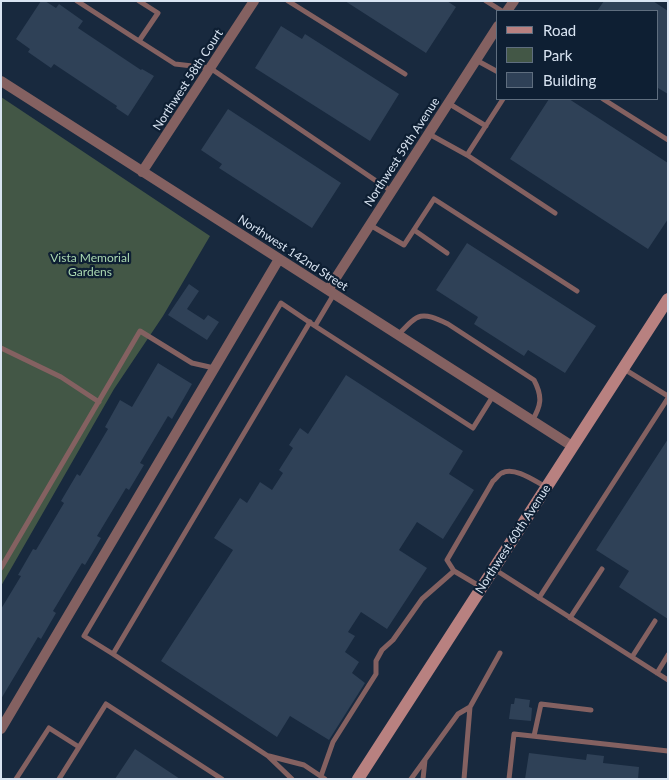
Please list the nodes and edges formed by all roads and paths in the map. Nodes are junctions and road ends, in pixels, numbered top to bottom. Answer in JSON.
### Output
{"nodes":[{"id":1,"x":77,"y":1,"type":"edge"},
{"id":2,"x":139,"y":1,"type":"edge"},
{"id":3,"x":254,"y":1,"type":"edge"},
{"id":4,"x":288,"y":1,"type":"edge"},
{"id":5,"x":486,"y":1,"type":"edge"},
{"id":6,"x":500,"y":10,"type":"edge"},
{"id":7,"x":497,"y":28,"type":"edge"},
{"id":8,"x":140,"y":42,"type":"junction"},
{"id":9,"x":476,"y":60,"type":"junction"},
{"id":10,"x":210,"y":68,"type":"junction"},
{"id":11,"x":497,"y":71,"type":"edge"},
{"id":12,"x":405,"y":74,"type":"dead end"},
{"id":13,"x":1,"y":81,"type":"edge"},
{"id":14,"x":502,"y":100,"type":"edge"},
{"id":15,"x":604,"y":100,"type":"edge"},
{"id":16,"x":448,"y":103,"type":"junction"},
{"id":17,"x":486,"y":126,"type":"junction"},
{"id":18,"x":428,"y":134,"type":"junction"},
{"id":19,"x":668,"y":140,"type":"edge"},
{"id":20,"x":467,"y":155,"type":"junction"},
{"id":21,"x":142,"y":172,"type":"junction"},
{"id":22,"x":392,"y":191,"type":"junction"},
{"id":23,"x":555,"y":213,"type":"dead end"},
{"id":24,"x":370,"y":225,"type":"junction"},
{"id":25,"x":414,"y":230,"type":"junction"},
{"id":26,"x":447,"y":253,"type":"dead end"},
{"id":27,"x":279,"y":259,"type":"junction"},
{"id":28,"x":577,"y":291,"type":"dead end"},
{"id":29,"x":331,"y":292,"type":"junction"},
{"id":30,"x":668,"y":299,"type":"edge"},
{"id":31,"x":312,"y":324,"type":"junction"},
{"id":32,"x":398,"y":335,"type":"junction"},
{"id":33,"x":1,"y":348,"type":"edge"},
{"id":34,"x":215,"y":368,"type":"junction"},
{"id":35,"x":623,"y":368,"type":"junction"},
{"id":36,"x":493,"y":396,"type":"junction"},
{"id":37,"x":668,"y":397,"type":"edge"},
{"id":38,"x":99,"y":402,"type":"junction"},
{"id":39,"x":532,"y":421,"type":"junction"},
{"id":40,"x":572,"y":446,"type":"junction"},
{"id":41,"x":546,"y":487,"type":"junction"},
{"id":42,"x":1,"y":568,"type":"edge"},
{"id":43,"x":494,"y":569,"type":"junction"},
{"id":44,"x":602,"y":569,"type":"dead end"},
{"id":45,"x":454,"y":570,"type":"junction"},
{"id":46,"x":482,"y":587,"type":"junction"},
{"id":47,"x":539,"y":598,"type":"junction"},
{"id":48,"x":570,"y":618,"type":"junction"},
{"id":49,"x":655,"y":621,"type":"dead end"},
{"id":50,"x":500,"y":653,"type":"dead end"},
{"id":51,"x":112,"y":654,"type":"junction"},
{"id":52,"x":668,"y":655,"type":"edge"},
{"id":53,"x":632,"y":657,"type":"junction"},
{"id":54,"x":657,"y":673,"type":"junction"},
{"id":55,"x":668,"y":680,"type":"edge"},
{"id":56,"x":470,"y":707,"type":"junction"},
{"id":57,"x":591,"y":710,"type":"dead end"},
{"id":58,"x":1,"y":729,"type":"edge"},
{"id":59,"x":534,"y":736,"type":"junction"},
{"id":60,"x":79,"y":747,"type":"junction"},
{"id":61,"x":668,"y":751,"type":"edge"},
{"id":62,"x":268,"y":756,"type":"junction"},
{"id":63,"x":425,"y":760,"type":"junction"},
{"id":64,"x":323,"y":777,"type":"edge"},
{"id":65,"x":16,"y":779,"type":"edge"},
{"id":66,"x":59,"y":779,"type":"edge"},
{"id":67,"x":222,"y":779,"type":"edge"},
{"id":68,"x":292,"y":779,"type":"edge"},
{"id":69,"x":358,"y":779,"type":"edge"},
{"id":70,"x":411,"y":779,"type":"edge"},
{"id":71,"x":423,"y":779,"type":"edge"},
{"id":72,"x":464,"y":779,"type":"edge"},
{"id":73,"x":509,"y":779,"type":"edge"}],
"edges":[{"from":1,"to":8,"type":"lane"},
{"from":2,"to":8,"type":"lane"},
{"from":3,"to":10,"type":"street","name":"Northwest 58th Court"},
{"from":4,"to":12,"type":"lane"},
{"from":5,"to":6,"type":"lane"},
{"from":7,"to":9,"type":"street","name":"Northwest 59th Avenue"},
{"from":8,"to":10,"type":"lane"},
{"from":9,"to":11,"type":"lane"},
{"from":9,"to":16,"type":"street","name":"Northwest 59th Avenue"},
{"from":10,"to":21,"type":"street","name":"Northwest 58th Court"},
{"from":10,"to":22,"type":"lane"},
{"from":13,"to":21,"type":"street","name":"Northwest 142nd Street"},
{"from":14,"to":17,"type":"lane"},
{"from":15,"to":19,"type":"lane"},
{"from":16,"to":17,"type":"lane"},
{"from":16,"to":18,"type":"street","name":"Northwest 59th Avenue"},
{"from":17,"to":20,"type":"lane"},
{"from":18,"to":20,"type":"lane"},
{"from":18,"to":22,"type":"street","name":"Northwest 59th Avenue"},
{"from":20,"to":23,"type":"lane"},
{"from":21,"to":27,"type":"street","name":"Northwest 142nd Street"},
{"from":22,"to":24,"type":"street","name":"Northwest 59th Avenue"},
{"from":24,"to":25,"type":"lane"},
{"from":24,"to":29,"type":"street","name":"Northwest 59th Avenue"},
{"from":25,"to":26,"type":"lane"},
{"from":25,"to":28,"type":"lane"},
{"from":27,"to":29,"type":"street","name":"Northwest 142nd Street"},
{"from":27,"to":34,"type":"street"},
{"from":29,"to":31,"type":"lane"},
{"from":29,"to":32,"type":"street","name":"Northwest 142nd Street"},
{"from":30,"to":35,"type":"street","name":"Northwest 60th Avenue"},
{"from":31,"to":36,"type":"lane"},
{"from":31,"to":51,"type":"lane"},
{"from":31,"to":51,"type":"lane"},
{"from":32,"to":36,"type":"street","name":"Northwest 142nd Street"},
{"from":32,"to":39,"type":"lane"},
{"from":33,"to":38,"type":"lane"},
{"from":34,"to":38,"type":"lane"},
{"from":34,"to":58,"type":"street"},
{"from":35,"to":37,"type":"lane"},
{"from":35,"to":40,"type":"street","name":"Northwest 60th Avenue"},
{"from":36,"to":39,"type":"street","name":"Northwest 142nd Street"},
{"from":37,"to":47,"type":"lane"},
{"from":38,"to":42,"type":"lane"},
{"from":39,"to":40,"type":"street","name":"Northwest 142nd Street"},
{"from":40,"to":41,"type":"street","name":"Northwest 60th Avenue"},
{"from":41,"to":43,"type":"street","name":"Northwest 60th Avenue"},
{"from":41,"to":45,"type":"lane"},
{"from":43,"to":46,"type":"street","name":"Northwest 60th Avenue"},
{"from":43,"to":47,"type":"lane"},
{"from":44,"to":48,"type":"lane"},
{"from":45,"to":46,"type":"lane"},
{"from":45,"to":64,"type":"lane"},
{"from":46,"to":69,"type":"street","name":"Northwest 60th Avenue"},
{"from":47,"to":48,"type":"lane"},
{"from":48,"to":53,"type":"lane"},
{"from":49,"to":53,"type":"lane"},
{"from":50,"to":56,"type":"lane"},
{"from":51,"to":62,"type":"lane"},
{"from":52,"to":54,"type":"lane"},
{"from":53,"to":54,"type":"lane"},
{"from":54,"to":55,"type":"lane"},
{"from":56,"to":63,"type":"lane"},
{"from":56,"to":72,"type":"lane"},
{"from":57,"to":59,"type":"lane"},
{"from":59,"to":61,"type":"lane"},
{"from":59,"to":73,"type":"lane"},
{"from":60,"to":65,"type":"lane"},
{"from":60,"to":66,"type":"lane"},
{"from":60,"to":67,"type":"lane"},
{"from":62,"to":64,"type":"lane"},
{"from":62,"to":68,"type":"lane"},
{"from":63,"to":70,"type":"lane"},
{"from":63,"to":71,"type":"lane"}]}
